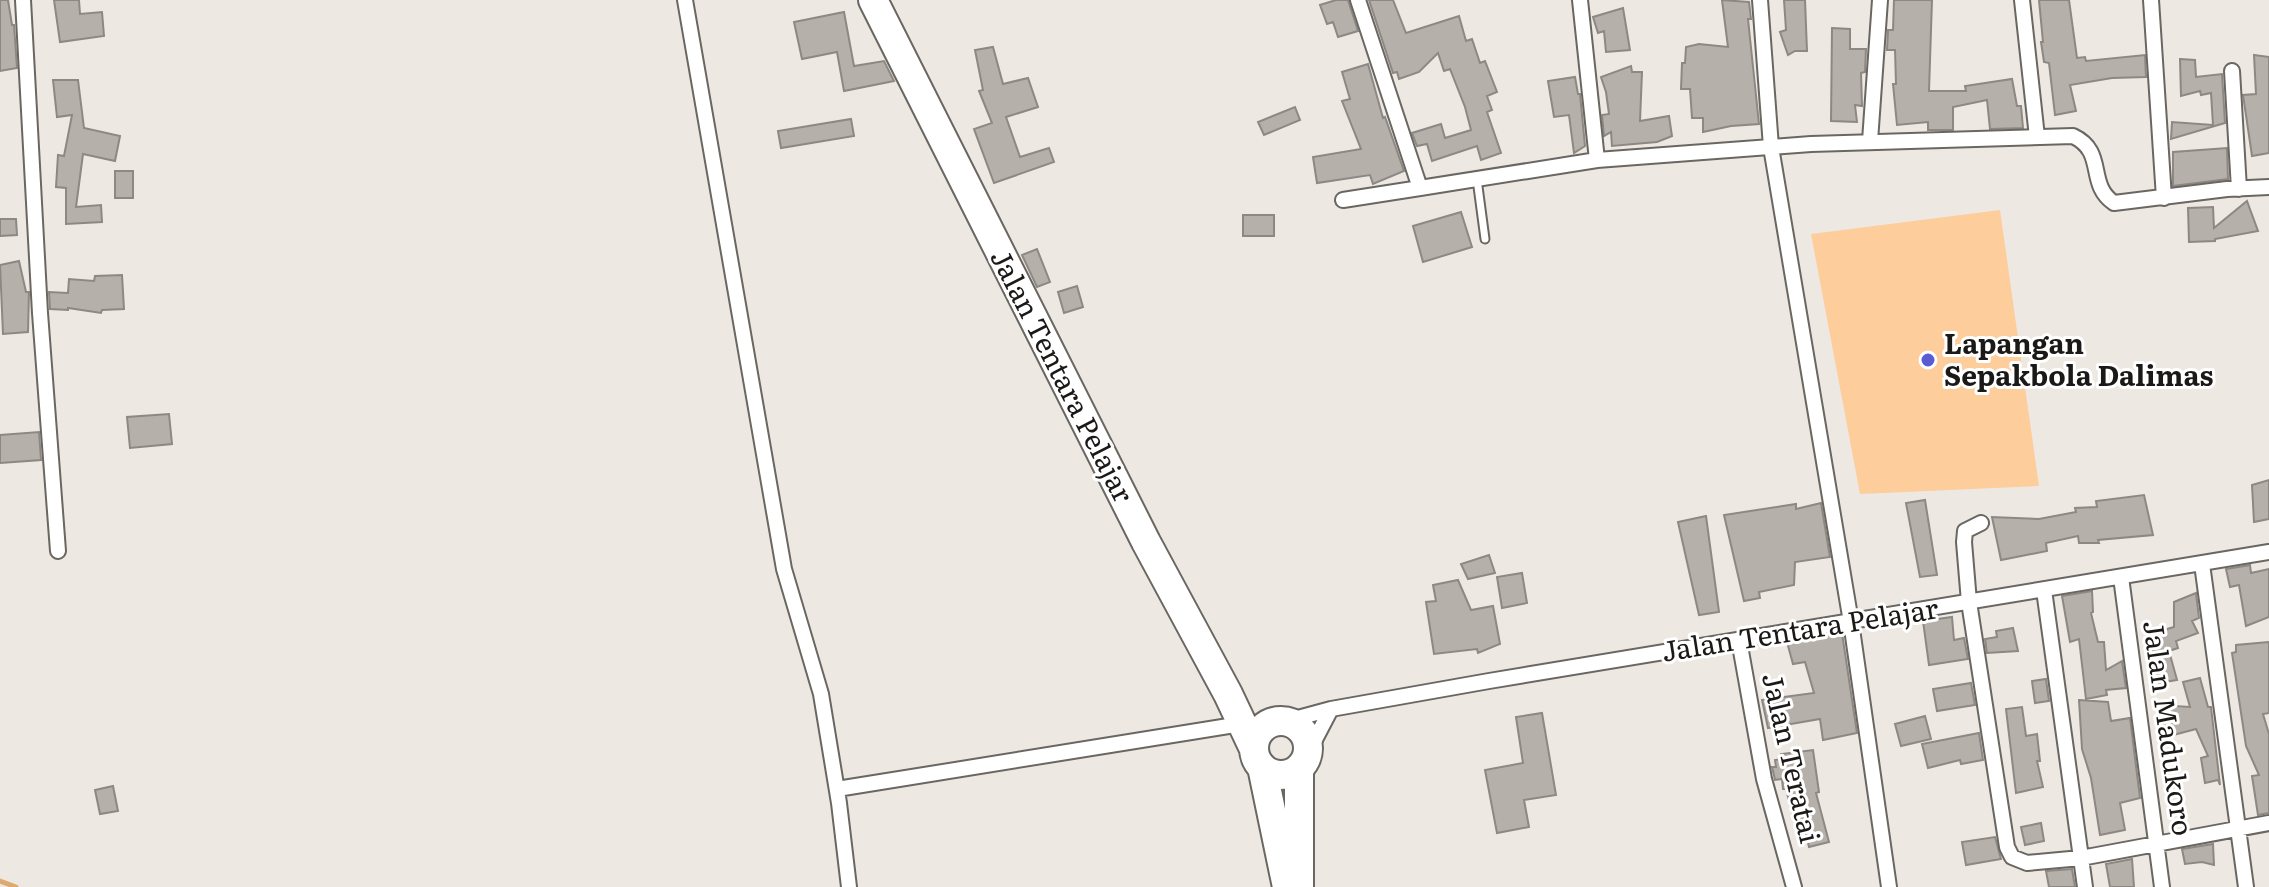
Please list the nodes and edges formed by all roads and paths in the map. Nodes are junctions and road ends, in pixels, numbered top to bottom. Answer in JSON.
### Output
{"nodes":[{"id":1,"x":23,"y":0,"type":"edge"},
{"id":2,"x":685,"y":0,"type":"edge"},
{"id":3,"x":873,"y":0,"type":"edge"},
{"id":4,"x":1358,"y":0,"type":"edge"},
{"id":5,"x":1580,"y":0,"type":"edge"},
{"id":6,"x":1760,"y":0,"type":"edge"},
{"id":7,"x":1880,"y":0,"type":"edge"},
{"id":8,"x":2022,"y":0,"type":"edge"},
{"id":9,"x":2151,"y":0,"type":"edge"},
{"id":10,"x":2232,"y":71,"type":"dead end"},
{"id":11,"x":2037,"y":137,"type":"junction"},
{"id":12,"x":1870,"y":141,"type":"junction"},
{"id":13,"x":1771,"y":147,"type":"junction"},
{"id":14,"x":1597,"y":160,"type":"junction"},
{"id":15,"x":1477,"y":179,"type":"junction"},
{"id":16,"x":2269,"y":187,"type":"edge"},
{"id":17,"x":1420,"y":188,"type":"junction"},
{"id":18,"x":2239,"y":189,"type":"junction"},
{"id":19,"x":2164,"y":198,"type":"junction"},
{"id":20,"x":1343,"y":200,"type":"dead end"},
{"id":21,"x":1485,"y":239,"type":"dead end"},
{"id":22,"x":1981,"y":523,"type":"dead end"},
{"id":23,"x":58,"y":551,"type":"dead end"},
{"id":24,"x":2269,"y":552,"type":"edge"},
{"id":25,"x":2202,"y":564,"type":"junction"},
{"id":26,"x":2121,"y":577,"type":"junction"},
{"id":27,"x":2044,"y":590,"type":"junction"},
{"id":28,"x":1969,"y":602,"type":"junction"},
{"id":29,"x":1851,"y":622,"type":"junction"},
{"id":30,"x":1739,"y":640,"type":"junction"},
{"id":31,"x":1228,"y":694,"type":"junction"},
{"id":32,"x":1331,"y":709,"type":"junction"},
{"id":33,"x":1277,"y":722,"type":"junction"},
{"id":34,"x":1252,"y":747,"type":"junction"},
{"id":35,"x":1303,"y":761,"type":"junction"},
{"id":36,"x":837,"y":789,"type":"junction"},
{"id":37,"x":2269,"y":823,"type":"edge"},
{"id":38,"x":2237,"y":828,"type":"junction"},
{"id":39,"x":2158,"y":842,"type":"junction"},
{"id":40,"x":2081,"y":858,"type":"junction"},
{"id":41,"x":849,"y":887,"type":"edge"},
{"id":42,"x":1287,"y":887,"type":"edge"},
{"id":43,"x":1299,"y":887,"type":"edge"},
{"id":44,"x":1794,"y":887,"type":"edge"},
{"id":45,"x":1889,"y":887,"type":"edge"},
{"id":46,"x":2085,"y":887,"type":"edge"},
{"id":47,"x":2162,"y":887,"type":"edge"},
{"id":48,"x":2246,"y":887,"type":"edge"}],
"edges":[{"from":1,"to":23,"type":"street"},
{"from":2,"to":36,"type":"street"},
{"from":3,"to":31,"type":"highway","name":"Jalan Tentara Pelajar"},
{"from":4,"to":17,"type":"street"},
{"from":5,"to":14,"type":"street"},
{"from":6,"to":13,"type":"street"},
{"from":7,"to":12,"type":"street"},
{"from":8,"to":11,"type":"street"},
{"from":9,"to":19,"type":"street"},
{"from":10,"to":18,"type":"street"},
{"from":11,"to":12,"type":"street"},
{"from":11,"to":19,"type":"street"},
{"from":12,"to":13,"type":"street"},
{"from":13,"to":14,"type":"street"},
{"from":13,"to":29,"type":"street"},
{"from":14,"to":15,"type":"street"},
{"from":15,"to":17,"type":"street"},
{"from":15,"to":21,"type":"lane"},
{"from":16,"to":18,"type":"street"},
{"from":17,"to":20,"type":"street"},
{"from":18,"to":19,"type":"street"},
{"from":22,"to":28,"type":"street"},
{"from":24,"to":25,"type":"street","name":"Jalan Tentara Pelajar"},
{"from":25,"to":26,"type":"street","name":"Jalan Tentara Pelajar"},
{"from":25,"to":38,"type":"street"},
{"from":26,"to":27,"type":"street","name":"Jalan Tentara Pelajar"},
{"from":26,"to":39,"type":"street","name":"Jalan Madukoro"},
{"from":27,"to":28,"type":"street","name":"Jalan Tentara Pelajar"},
{"from":27,"to":40,"type":"street"},
{"from":28,"to":29,"type":"street","name":"Jalan Tentara Pelajar"},
{"from":28,"to":40,"type":"street"},
{"from":29,"to":30,"type":"street","name":"Jalan Tentara Pelajar"},
{"from":29,"to":45,"type":"street"},
{"from":30,"to":32,"type":"street","name":"Jalan Tentara Pelajar"},
{"from":30,"to":44,"type":"street","name":"Jalan Teratai"},
{"from":31,"to":33,"type":"highway"},
{"from":31,"to":34,"type":"highway","name":"Jalan Tentara Pelajar"},
{"from":32,"to":33,"type":"street","name":"Jalan Tentara Pelajar"},
{"from":32,"to":35,"type":"street"},
{"from":33,"to":34,"type":"highway"},
{"from":33,"to":35,"type":"highway"},
{"from":34,"to":35,"type":"highway"},
{"from":34,"to":36,"type":"street"},
{"from":34,"to":42,"type":"highway","name":"Jalan Tentara Pelajar"},
{"from":35,"to":43,"type":"highway"},
{"from":36,"to":41,"type":"street"},
{"from":37,"to":38,"type":"street"},
{"from":38,"to":39,"type":"street"},
{"from":38,"to":48,"type":"street"},
{"from":39,"to":40,"type":"street"},
{"from":39,"to":47,"type":"street","name":"Jalan Madukoro"},
{"from":40,"to":46,"type":"street"}]}
